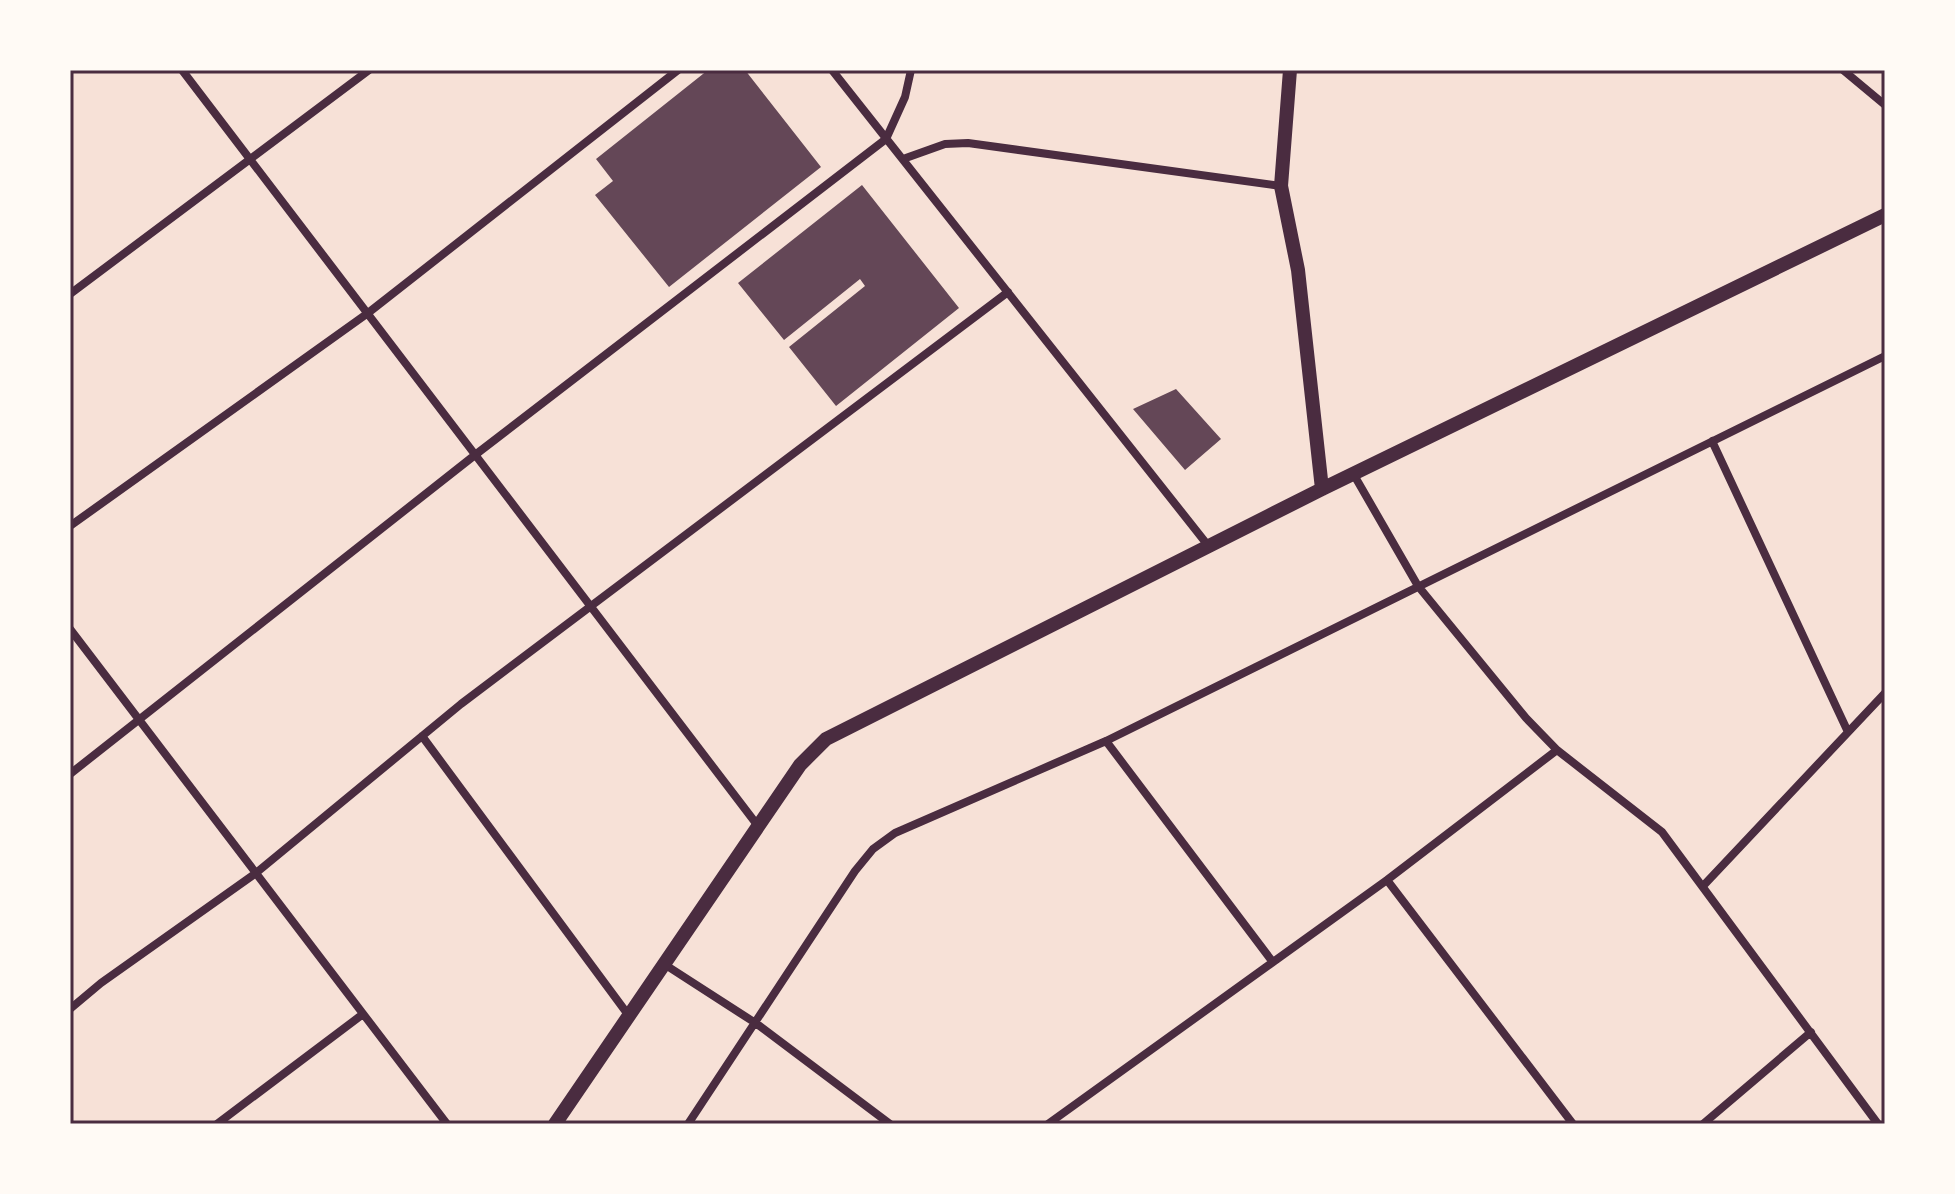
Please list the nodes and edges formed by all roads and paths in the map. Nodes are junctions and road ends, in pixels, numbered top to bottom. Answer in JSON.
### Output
{"nodes":[{"id":1,"x":182,"y":70,"type":"edge"},
{"id":2,"x":369,"y":70,"type":"edge"},
{"id":3,"x":678,"y":70,"type":"edge"},
{"id":4,"x":832,"y":70,"type":"edge"},
{"id":5,"x":911,"y":70,"type":"edge"},
{"id":6,"x":1290,"y":70,"type":"edge"},
{"id":7,"x":1843,"y":70,"type":"edge"},
{"id":8,"x":1885,"y":105,"type":"edge"},
{"id":9,"x":886,"y":139,"type":"junction"},
{"id":10,"x":903,"y":159,"type":"junction"},
{"id":11,"x":251,"y":161,"type":"junction"},
{"id":12,"x":1281,"y":186,"type":"junction"},
{"id":13,"x":1885,"y":215,"type":"edge"},
{"id":14,"x":1008,"y":292,"type":"junction"},
{"id":15,"x":70,"y":294,"type":"edge"},
{"id":16,"x":368,"y":313,"type":"junction"},
{"id":17,"x":1885,"y":356,"type":"edge"},
{"id":18,"x":1712,"y":441,"type":"junction"},
{"id":19,"x":475,"y":455,"type":"junction"},
{"id":20,"x":1354,"y":475,"type":"junction"},
{"id":21,"x":1322,"y":489,"type":"junction"},
{"id":22,"x":70,"y":526,"type":"edge"},
{"id":23,"x":1210,"y":548,"type":"junction"},
{"id":24,"x":1418,"y":586,"type":"junction"},
{"id":25,"x":592,"y":607,"type":"junction"},
{"id":26,"x":70,"y":629,"type":"edge"},
{"id":27,"x":1885,"y":693,"type":"edge"},
{"id":28,"x":140,"y":721,"type":"junction"},
{"id":29,"x":1848,"y":732,"type":"junction"},
{"id":30,"x":422,"y":736,"type":"junction"},
{"id":31,"x":1106,"y":741,"type":"junction"},
{"id":32,"x":1557,"y":750,"type":"junction"},
{"id":33,"x":70,"y":774,"type":"edge"},
{"id":34,"x":758,"y":826,"type":"junction"},
{"id":35,"x":256,"y":873,"type":"junction"},
{"id":36,"x":1387,"y":880,"type":"junction"},
{"id":37,"x":1704,"y":885,"type":"junction"},
{"id":38,"x":1272,"y":961,"type":"junction"},
{"id":39,"x":664,"y":964,"type":"junction"},
{"id":40,"x":70,"y":1009,"type":"edge"},
{"id":41,"x":363,"y":1014,"type":"junction"},
{"id":42,"x":629,"y":1016,"type":"junction"},
{"id":43,"x":757,"y":1024,"type":"junction"},
{"id":44,"x":1811,"y":1032,"type":"junction"},
{"id":45,"x":221,"y":1123,"type":"edge"},
{"id":46,"x":447,"y":1124,"type":"edge"},
{"id":47,"x":555,"y":1124,"type":"edge"},
{"id":48,"x":688,"y":1124,"type":"edge"},
{"id":49,"x":890,"y":1124,"type":"edge"},
{"id":50,"x":1048,"y":1124,"type":"edge"},
{"id":51,"x":1573,"y":1124,"type":"edge"},
{"id":52,"x":1703,"y":1124,"type":"edge"},
{"id":53,"x":1878,"y":1124,"type":"edge"}],
"edges":[{"from":1,"to":11,"type":"street"},
{"from":2,"to":11,"type":"street"},
{"from":3,"to":16,"type":"street"},
{"from":4,"to":9,"type":"street"},
{"from":5,"to":9,"type":"street"},
{"from":6,"to":12,"type":"street"},
{"from":7,"to":8,"type":"street"},
{"from":9,"to":10,"type":"street"},
{"from":9,"to":19,"type":"street"},
{"from":10,"to":12,"type":"street"},
{"from":10,"to":14,"type":"street"},
{"from":11,"to":15,"type":"street"},
{"from":11,"to":16,"type":"street"},
{"from":12,"to":21,"type":"street"},
{"from":13,"to":20,"type":"street"},
{"from":14,"to":23,"type":"street"},
{"from":14,"to":25,"type":"street"},
{"from":16,"to":19,"type":"street"},
{"from":16,"to":22,"type":"street"},
{"from":17,"to":18,"type":"street"},
{"from":18,"to":24,"type":"street"},
{"from":18,"to":29,"type":"street"},
{"from":19,"to":25,"type":"street"},
{"from":19,"to":28,"type":"street"},
{"from":20,"to":21,"type":"street"},
{"from":20,"to":24,"type":"street"},
{"from":21,"to":23,"type":"street"},
{"from":23,"to":34,"type":"street"},
{"from":24,"to":31,"type":"street"},
{"from":24,"to":32,"type":"street"},
{"from":25,"to":30,"type":"street"},
{"from":25,"to":34,"type":"street"},
{"from":26,"to":28,"type":"street"},
{"from":27,"to":29,"type":"street"},
{"from":28,"to":33,"type":"street"},
{"from":28,"to":35,"type":"street"},
{"from":29,"to":37,"type":"street"},
{"from":30,"to":35,"type":"street"},
{"from":30,"to":42,"type":"street"},
{"from":31,"to":38,"type":"street"},
{"from":31,"to":43,"type":"street"},
{"from":32,"to":36,"type":"street"},
{"from":32,"to":37,"type":"street"},
{"from":34,"to":39,"type":"street"},
{"from":35,"to":40,"type":"street"},
{"from":35,"to":41,"type":"street"},
{"from":36,"to":38,"type":"street"},
{"from":36,"to":51,"type":"street"},
{"from":37,"to":44,"type":"street"},
{"from":38,"to":50,"type":"street"},
{"from":39,"to":42,"type":"street"},
{"from":39,"to":43,"type":"street"},
{"from":41,"to":45,"type":"street"},
{"from":41,"to":46,"type":"street"},
{"from":42,"to":47,"type":"street"},
{"from":43,"to":48,"type":"street"},
{"from":43,"to":49,"type":"street"},
{"from":44,"to":52,"type":"street"},
{"from":44,"to":53,"type":"street"}]}
